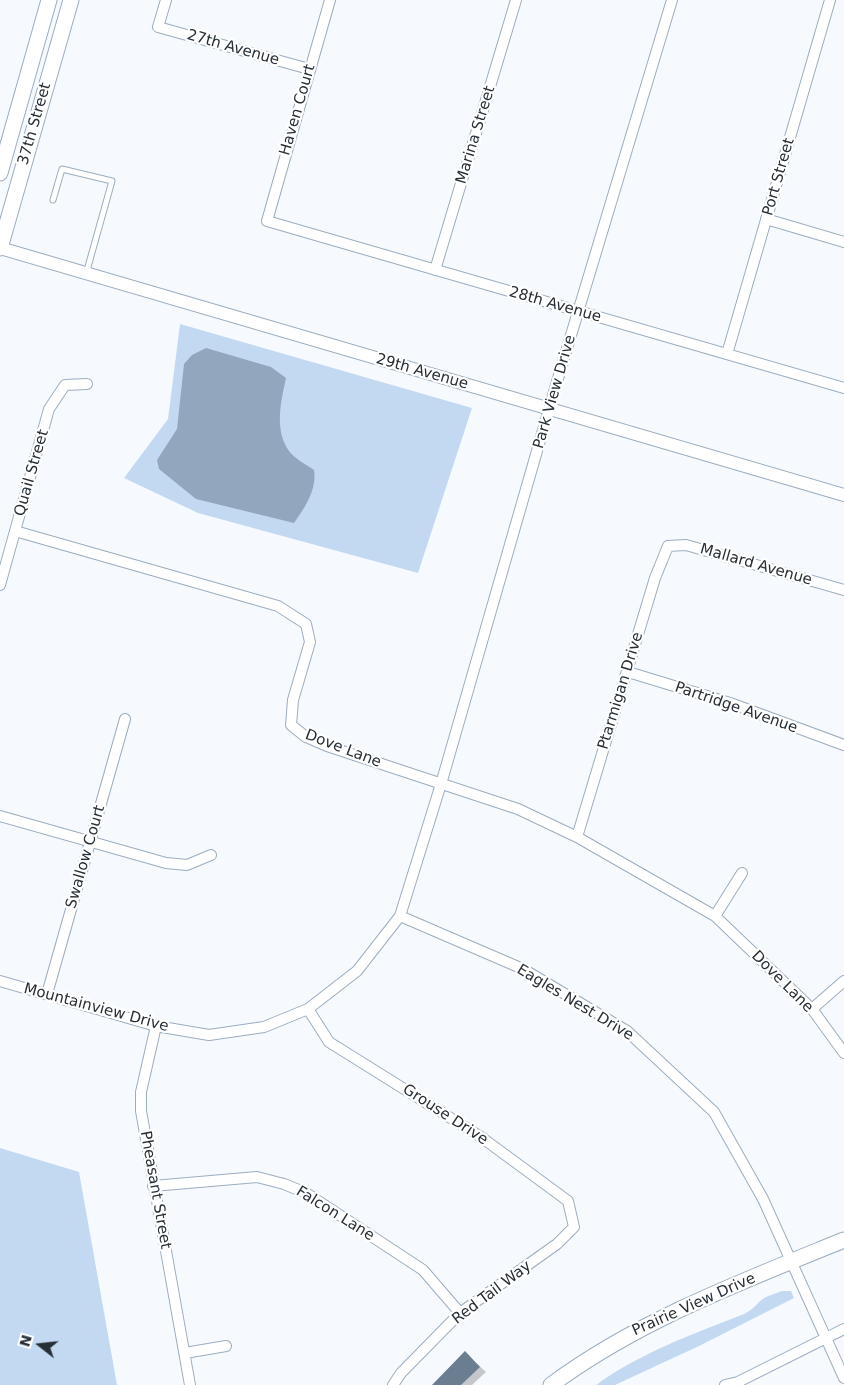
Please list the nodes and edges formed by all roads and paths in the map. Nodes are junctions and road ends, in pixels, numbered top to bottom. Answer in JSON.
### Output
{"nodes":[{"id":1,"x":49,"y":0,"type":"edge"},
{"id":2,"x":71,"y":0,"type":"edge"},
{"id":3,"x":166,"y":0,"type":"edge"},
{"id":4,"x":330,"y":0,"type":"edge"},
{"id":5,"x":516,"y":0,"type":"edge"},
{"id":6,"x":672,"y":0,"type":"edge"},
{"id":7,"x":830,"y":0,"type":"edge"},
{"id":8,"x":309,"y":69,"type":"junction"},
{"id":9,"x":0,"y":173,"type":"edge"},
{"id":10,"x":53,"y":200,"type":"dead end"},
{"id":11,"x":766,"y":219,"type":"junction"},
{"id":12,"x":267,"y":221,"type":"joint"},
{"id":13,"x":844,"y":242,"type":"edge"},
{"id":14,"x":0,"y":248,"type":"edge"},
{"id":15,"x":435,"y":270,"type":"junction"},
{"id":16,"x":86,"y":274,"type":"junction"},
{"id":17,"x":578,"y":312,"type":"junction"},
{"id":18,"x":727,"y":354,"type":"junction"},
{"id":19,"x":87,"y":384,"type":"dead end"},
{"id":20,"x":844,"y":388,"type":"edge"},
{"id":21,"x":549,"y":409,"type":"junction"},
{"id":22,"x":844,"y":495,"type":"edge"},
{"id":23,"x":16,"y":531,"type":"junction"},
{"id":24,"x":668,"y":546,"type":"joint"},
{"id":25,"x":0,"y":585,"type":"edge"},
{"id":26,"x":844,"y":590,"type":"edge"},
{"id":27,"x":628,"y":672,"type":"junction"},
{"id":28,"x":125,"y":719,"type":"dead end"},
{"id":29,"x":844,"y":745,"type":"edge"},
{"id":30,"x":441,"y":784,"type":"junction"},
{"id":31,"x":0,"y":816,"type":"edge"},
{"id":32,"x":577,"y":836,"type":"junction"},
{"id":33,"x":90,"y":842,"type":"junction"},
{"id":34,"x":211,"y":856,"type":"dead end"},
{"id":35,"x":742,"y":873,"type":"dead end"},
{"id":36,"x":400,"y":916,"type":"junction"},
{"id":37,"x":714,"y":916,"type":"junction"},
{"id":38,"x":0,"y":981,"type":"edge"},
{"id":39,"x":844,"y":981,"type":"edge"},
{"id":40,"x":47,"y":994,"type":"junction"},
{"id":41,"x":308,"y":1009,"type":"junction"},
{"id":42,"x":812,"y":1009,"type":"junction"},
{"id":43,"x":156,"y":1026,"type":"junction"},
{"id":44,"x":844,"y":1053,"type":"edge"},
{"id":45,"x":153,"y":1186,"type":"junction"},
{"id":46,"x":574,"y":1227,"type":"joint"},
{"id":47,"x":844,"y":1240,"type":"edge"},
{"id":48,"x":790,"y":1262,"type":"junction"},
{"id":49,"x":460,"y":1313,"type":"junction"},
{"id":50,"x":844,"y":1329,"type":"edge"},
{"id":51,"x":825,"y":1338,"type":"junction"},
{"id":52,"x":226,"y":1346,"type":"dead end"},
{"id":53,"x":185,"y":1353,"type":"junction"},
{"id":54,"x":844,"y":1378,"type":"edge"},
{"id":55,"x":738,"y":1384,"type":"edge"},
{"id":56,"x":190,"y":1385,"type":"edge"},
{"id":57,"x":394,"y":1385,"type":"edge"},
{"id":58,"x":551,"y":1385,"type":"edge"},
{"id":59,"x":725,"y":1385,"type":"edge"}],
"edges":[{"from":1,"to":9,"type":"main road","name":"37th Street"},
{"from":2,"to":14,"type":"main road","name":"37th Street"},
{"from":3,"to":8,"type":"street","name":"27th Avenue"},
{"from":4,"to":8,"type":"street","name":"Haven Court"},
{"from":5,"to":15,"type":"street","name":"Marina Street"},
{"from":6,"to":17,"type":"street","name":"Park View Drive"},
{"from":7,"to":11,"type":"street","name":"Port Street"},
{"from":8,"to":12,"type":"street","name":"Haven Court"},
{"from":10,"to":16,"type":"lane"},
{"from":11,"to":13,"type":"street"},
{"from":11,"to":18,"type":"street","name":"Port Street"},
{"from":12,"to":15,"type":"street","name":"28th Avenue"},
{"from":14,"to":16,"type":"street","name":"29th Avenue"},
{"from":15,"to":17,"type":"street","name":"28th Avenue"},
{"from":16,"to":21,"type":"street","name":"29th Avenue"},
{"from":17,"to":18,"type":"street","name":"28th Avenue"},
{"from":17,"to":21,"type":"street","name":"Park View Drive"},
{"from":18,"to":20,"type":"street","name":"28th Avenue"},
{"from":19,"to":23,"type":"street","name":"Quail Street"},
{"from":21,"to":22,"type":"street","name":"29th Avenue"},
{"from":21,"to":30,"type":"street","name":"Park View Drive"},
{"from":23,"to":25,"type":"street","name":"Quail Street"},
{"from":23,"to":30,"type":"street","name":"Dove Lane"},
{"from":24,"to":26,"type":"street","name":"Mallard Avenue"},
{"from":24,"to":27,"type":"street","name":"Ptarmigan Drive"},
{"from":27,"to":29,"type":"street","name":"Partridge Avenue"},
{"from":27,"to":32,"type":"street","name":"Ptarmigan Drive"},
{"from":28,"to":33,"type":"street","name":"Swallow Court"},
{"from":30,"to":32,"type":"street","name":"Dove Lane"},
{"from":30,"to":36,"type":"street","name":"Mountainview Drive"},
{"from":31,"to":33,"type":"street"},
{"from":32,"to":37,"type":"street","name":"Dove Lane"},
{"from":33,"to":34,"type":"street"},
{"from":33,"to":40,"type":"street","name":"Swallow Court"},
{"from":35,"to":37,"type":"street"},
{"from":36,"to":41,"type":"street","name":"Mountainview Drive"},
{"from":36,"to":48,"type":"street","name":"Eagles Nest Drive"},
{"from":37,"to":42,"type":"street","name":"Dove Lane"},
{"from":38,"to":40,"type":"street","name":"Mountainview Drive"},
{"from":39,"to":42,"type":"street"},
{"from":40,"to":43,"type":"street","name":"Mountainview Drive"},
{"from":41,"to":43,"type":"street","name":"Mountainview Drive"},
{"from":41,"to":46,"type":"street","name":"Grouse Drive"},
{"from":42,"to":44,"type":"street","name":"Dove Lane"},
{"from":43,"to":45,"type":"street","name":"Pheasant Street"},
{"from":45,"to":49,"type":"street","name":"Falcon Lane"},
{"from":45,"to":53,"type":"street","name":"Pheasant Street"},
{"from":46,"to":49,"type":"street","name":"Red Tail Way"},
{"from":47,"to":48,"type":"main road","name":"Prairie View Drive"},
{"from":48,"to":51,"type":"street","name":"Eagles Nest Drive"},
{"from":48,"to":58,"type":"main road","name":"Prairie View Drive"},
{"from":49,"to":57,"type":"street","name":"Red Tail Way"},
{"from":50,"to":51,"type":"street"},
{"from":51,"to":54,"type":"street","name":"Eagles Nest Drive"},
{"from":51,"to":55,"type":"street"},
{"from":52,"to":53,"type":"street"},
{"from":53,"to":56,"type":"street","name":"Pheasant Street"},
{"from":55,"to":59,"type":"street"}]}
